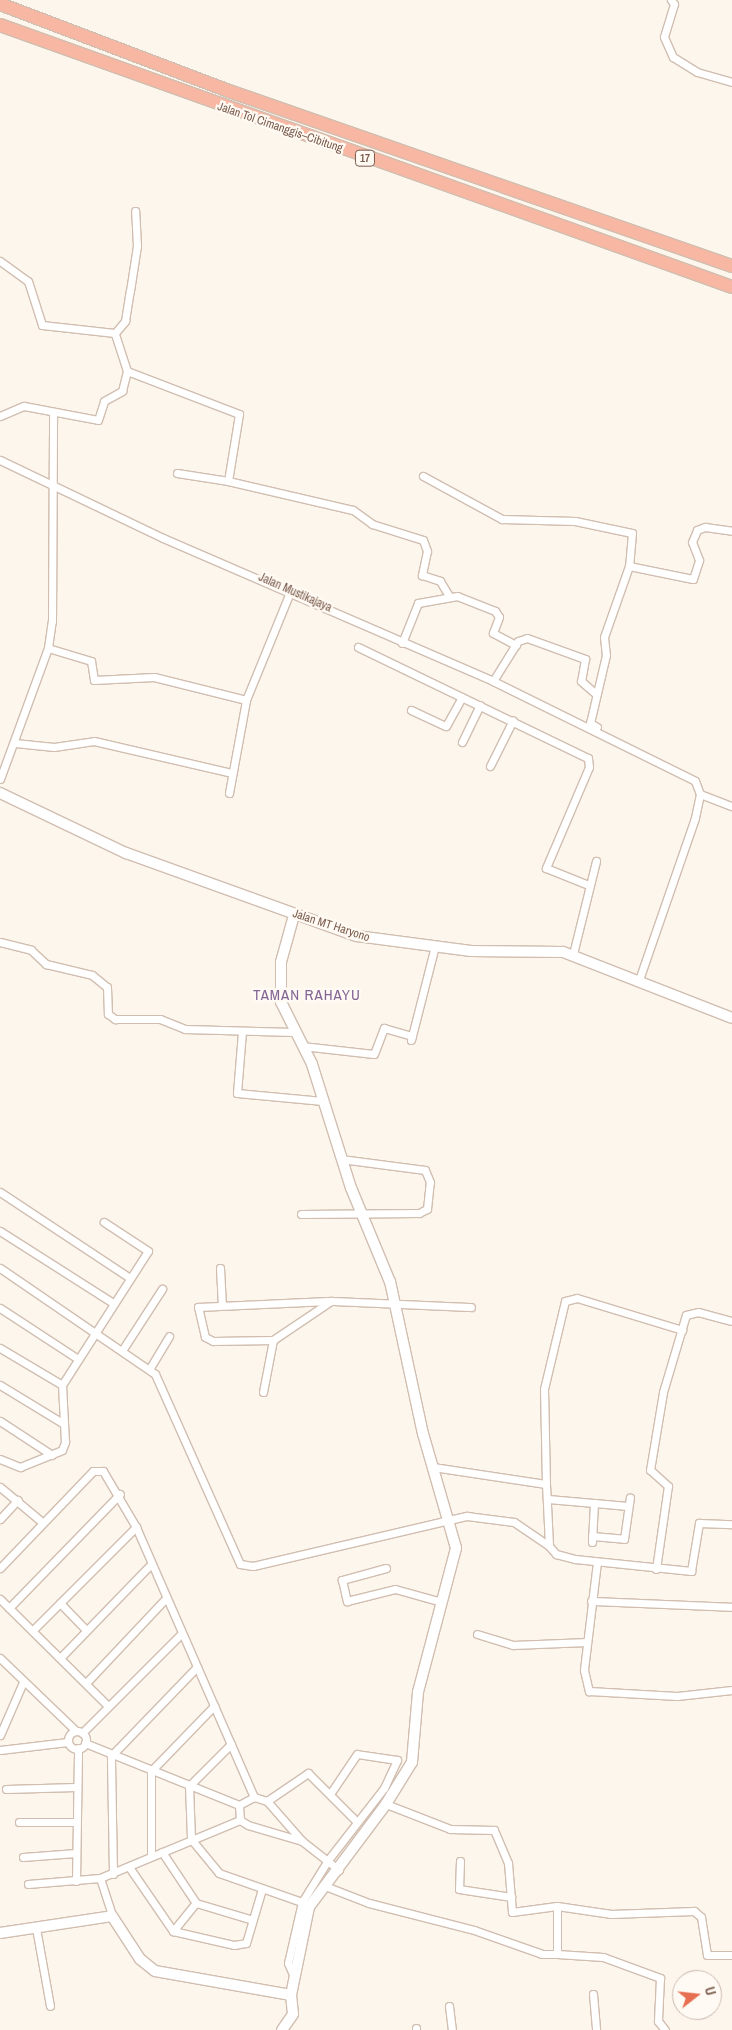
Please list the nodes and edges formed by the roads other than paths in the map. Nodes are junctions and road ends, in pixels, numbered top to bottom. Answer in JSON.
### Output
{"nodes":[{"id":1,"x":671,"y":0,"type":"edge"},
{"id":2,"x":0,"y":4,"type":"edge"},
{"id":3,"x":0,"y":25,"type":"edge"},
{"id":4,"x":732,"y":82,"type":"edge"},
{"id":5,"x":135,"y":211,"type":"dead end"},
{"id":6,"x":0,"y":261,"type":"edge"},
{"id":7,"x":732,"y":266,"type":"edge"},
{"id":8,"x":732,"y":287,"type":"edge"},
{"id":9,"x":115,"y":333,"type":"junction"},
{"id":10,"x":128,"y":371,"type":"junction"},
{"id":11,"x":53,"y":413,"type":"junction"},
{"id":12,"x":0,"y":416,"type":"edge"},
{"id":13,"x":0,"y":460,"type":"edge"},
{"id":14,"x":177,"y":473,"type":"dead end"},
{"id":15,"x":423,"y":476,"type":"dead end"},
{"id":16,"x":228,"y":481,"type":"junction"},
{"id":17,"x":52,"y":486,"type":"junction"},
{"id":18,"x":732,"y":531,"type":"edge"},
{"id":19,"x":630,"y":566,"type":"junction"},
{"id":20,"x":291,"y":590,"type":"junction"},
{"id":21,"x":449,"y":596,"type":"junction"},
{"id":22,"x":402,"y":643,"type":"junction"},
{"id":23,"x":516,"y":645,"type":"junction"},
{"id":24,"x":358,"y":647,"type":"dead end"},
{"id":25,"x":48,"y":648,"type":"junction"},
{"id":26,"x":493,"y":681,"type":"junction"},
{"id":27,"x":596,"y":694,"type":"junction"},
{"id":28,"x":462,"y":697,"type":"junction"},
{"id":29,"x":246,"y":700,"type":"junction"},
{"id":30,"x":480,"y":705,"type":"junction"},
{"id":31,"x":411,"y":710,"type":"dead end"},
{"id":32,"x":512,"y":720,"type":"junction"},
{"id":33,"x":462,"y":742,"type":"dead end"},
{"id":34,"x":15,"y":743,"type":"junction"},
{"id":35,"x":490,"y":766,"type":"dead end"},
{"id":36,"x":231,"y":773,"type":"junction"},
{"id":37,"x":0,"y":779,"type":"edge"},
{"id":38,"x":698,"y":786,"type":"junction"},
{"id":39,"x":0,"y":793,"type":"edge"},
{"id":40,"x":229,"y":793,"type":"dead end"},
{"id":41,"x":700,"y":794,"type":"junction"},
{"id":42,"x":732,"y":806,"type":"edge"},
{"id":43,"x":596,"y":861,"type":"dead end"},
{"id":44,"x":588,"y":885,"type":"junction"},
{"id":45,"x":294,"y":915,"type":"junction"},
{"id":46,"x":0,"y":942,"type":"edge"},
{"id":47,"x":435,"y":946,"type":"junction"},
{"id":48,"x":573,"y":954,"type":"junction"},
{"id":49,"x":638,"y":980,"type":"junction"},
{"id":50,"x":732,"y":1018,"type":"edge"},
{"id":51,"x":242,"y":1032,"type":"junction"},
{"id":52,"x":293,"y":1032,"type":"junction"},
{"id":53,"x":302,"y":1046,"type":"junction"},
{"id":54,"x":323,"y":1101,"type":"junction"},
{"id":55,"x":341,"y":1159,"type":"junction"},
{"id":56,"x":0,"y":1192,"type":"edge"},
{"id":57,"x":360,"y":1213,"type":"junction"},
{"id":58,"x":301,"y":1214,"type":"dead end"},
{"id":59,"x":104,"y":1222,"type":"dead end"},
{"id":60,"x":0,"y":1231,"type":"edge"},
{"id":61,"x":0,"y":1268,"type":"edge"},
{"id":62,"x":220,"y":1268,"type":"dead end"},
{"id":63,"x":130,"y":1278,"type":"junction"},
{"id":64,"x":162,"y":1289,"type":"dead end"},
{"id":65,"x":331,"y":1301,"type":"junction"},
{"id":66,"x":391,"y":1301,"type":"junction"},
{"id":67,"x":113,"y":1303,"type":"junction"},
{"id":68,"x":222,"y":1304,"type":"junction"},
{"id":69,"x":471,"y":1307,"type":"dead end"},
{"id":70,"x":0,"y":1308,"type":"edge"},
{"id":71,"x":731,"y":1321,"type":"edge"},
{"id":72,"x":682,"y":1330,"type":"junction"},
{"id":73,"x":96,"y":1331,"type":"junction"},
{"id":74,"x":169,"y":1336,"type":"dead end"},
{"id":75,"x":273,"y":1340,"type":"junction"},
{"id":76,"x":0,"y":1348,"type":"edge"},
{"id":77,"x":123,"y":1349,"type":"junction"},
{"id":78,"x":78,"y":1358,"type":"junction"},
{"id":79,"x":150,"y":1368,"type":"junction"},
{"id":80,"x":0,"y":1385,"type":"edge"},
{"id":81,"x":62,"y":1385,"type":"junction"},
{"id":82,"x":262,"y":1392,"type":"dead end"},
{"id":83,"x":0,"y":1421,"type":"edge"},
{"id":84,"x":64,"y":1424,"type":"junction"},
{"id":85,"x":52,"y":1455,"type":"junction"},
{"id":86,"x":0,"y":1459,"type":"edge"},
{"id":87,"x":433,"y":1467,"type":"junction"},
{"id":88,"x":546,"y":1484,"type":"junction"},
{"id":89,"x":0,"y":1487,"type":"edge"},
{"id":90,"x":120,"y":1494,"type":"junction"},
{"id":91,"x":630,"y":1497,"type":"dead end"},
{"id":92,"x":548,"y":1498,"type":"junction"},
{"id":93,"x":18,"y":1500,"type":"junction"},
{"id":94,"x":594,"y":1502,"type":"junction"},
{"id":95,"x":628,"y":1506,"type":"junction"},
{"id":96,"x":0,"y":1518,"type":"edge"},
{"id":97,"x":448,"y":1518,"type":"junction"},
{"id":98,"x":42,"y":1522,"type":"junction"},
{"id":99,"x":732,"y":1524,"type":"edge"},
{"id":100,"x":136,"y":1527,"type":"junction"},
{"id":101,"x":549,"y":1546,"type":"junction"},
{"id":102,"x":598,"y":1562,"type":"junction"},
{"id":103,"x":151,"y":1564,"type":"junction"},
{"id":104,"x":0,"y":1568,"type":"edge"},
{"id":105,"x":386,"y":1568,"type":"dead end"},
{"id":106,"x":656,"y":1569,"type":"junction"},
{"id":107,"x":166,"y":1598,"type":"junction"},
{"id":108,"x":0,"y":1599,"type":"edge"},
{"id":109,"x":591,"y":1601,"type":"junction"},
{"id":110,"x":442,"y":1602,"type":"junction"},
{"id":111,"x":60,"y":1603,"type":"junction"},
{"id":112,"x":732,"y":1607,"type":"edge"},
{"id":113,"x":9,"y":1608,"type":"junction"},
{"id":114,"x":33,"y":1630,"type":"junction"},
{"id":115,"x":86,"y":1630,"type":"junction"},
{"id":116,"x":182,"y":1634,"type":"junction"},
{"id":117,"x":477,"y":1634,"type":"dead end"},
{"id":118,"x":587,"y":1642,"type":"junction"},
{"id":119,"x":61,"y":1657,"type":"junction"},
{"id":120,"x":0,"y":1658,"type":"edge"},
{"id":121,"x":197,"y":1667,"type":"junction"},
{"id":122,"x":23,"y":1682,"type":"junction"},
{"id":123,"x":86,"y":1683,"type":"junction"},
{"id":124,"x":732,"y":1690,"type":"edge"},
{"id":125,"x":108,"y":1706,"type":"junction"},
{"id":126,"x":214,"y":1706,"type":"junction"},
{"id":127,"x":79,"y":1732,"type":"junction"},
{"id":128,"x":0,"y":1735,"type":"edge"},
{"id":129,"x":68,"y":1742,"type":"junction"},
{"id":130,"x":85,"y":1743,"type":"junction"},
{"id":131,"x":231,"y":1744,"type":"junction"},
{"id":132,"x":78,"y":1748,"type":"junction"},
{"id":133,"x":0,"y":1750,"type":"edge"},
{"id":134,"x":111,"y":1756,"type":"junction"},
{"id":135,"x":151,"y":1771,"type":"junction"},
{"id":136,"x":189,"y":1786,"type":"junction"},
{"id":137,"x":76,"y":1787,"type":"junction"},
{"id":138,"x":6,"y":1789,"type":"dead end"},
{"id":139,"x":330,"y":1794,"type":"junction"},
{"id":140,"x":254,"y":1797,"type":"junction"},
{"id":141,"x":267,"y":1801,"type":"junction"},
{"id":142,"x":386,"y":1804,"type":"junction"},
{"id":143,"x":239,"y":1805,"type":"junction"},
{"id":144,"x":240,"y":1820,"type":"junction"},
{"id":145,"x":19,"y":1822,"type":"dead end"},
{"id":146,"x":75,"y":1822,"type":"junction"},
{"id":147,"x":357,"y":1822,"type":"junction"},
{"id":148,"x":191,"y":1839,"type":"junction"},
{"id":149,"x":302,"y":1841,"type":"junction"},
{"id":150,"x":162,"y":1852,"type":"junction"},
{"id":151,"x":76,"y":1853,"type":"junction"},
{"id":152,"x":151,"y":1856,"type":"junction"},
{"id":153,"x":23,"y":1857,"type":"dead end"},
{"id":154,"x":328,"y":1860,"type":"junction"},
{"id":155,"x":460,"y":1861,"type":"dead end"},
{"id":156,"x":129,"y":1867,"type":"junction"},
{"id":157,"x":340,"y":1870,"type":"junction"},
{"id":158,"x":113,"y":1874,"type":"junction"},
{"id":159,"x":100,"y":1878,"type":"junction"},
{"id":160,"x":76,"y":1880,"type":"junction"},
{"id":161,"x":28,"y":1884,"type":"dead end"},
{"id":162,"x":325,"y":1886,"type":"junction"},
{"id":163,"x":262,"y":1889,"type":"junction"},
{"id":164,"x":511,"y":1897,"type":"junction"},
{"id":165,"x":302,"y":1902,"type":"junction"},
{"id":166,"x":196,"y":1903,"type":"junction"},
{"id":167,"x":557,"y":1906,"type":"junction"},
{"id":168,"x":112,"y":1916,"type":"junction"},
{"id":169,"x":253,"y":1920,"type":"junction"},
{"id":170,"x":36,"y":1928,"type":"junction"},
{"id":171,"x":173,"y":1931,"type":"junction"},
{"id":172,"x":0,"y":1933,"type":"edge"},
{"id":173,"x":558,"y":1954,"type":"junction"},
{"id":174,"x":732,"y":1955,"type":"edge"},
{"id":175,"x":294,"y":1978,"type":"junction"},
{"id":176,"x":593,"y":1994,"type":"dead end"},
{"id":177,"x":291,"y":1996,"type":"junction"},
{"id":178,"x":50,"y":2006,"type":"dead end"},
{"id":179,"x":449,"y":2006,"type":"dead end"},
{"id":180,"x":282,"y":2030,"type":"edge"},
{"id":181,"x":452,"y":2030,"type":"edge"},
{"id":182,"x":596,"y":2030,"type":"edge"},
{"id":183,"x":665,"y":2030,"type":"edge"}],
"edges":[{"from":1,"to":4,"type":"street"},
{"from":2,"to":7,"type":"highway","name":"Jalan Tol Cimanggis–Cibitung","number":"17"},
{"from":3,"to":8,"type":"highway","name":"Jalan Tol Cimanggis–Cibitung","number":"17"},
{"from":5,"to":9,"type":"street"},
{"from":6,"to":9,"type":"street"},
{"from":9,"to":10,"type":"street"},
{"from":10,"to":11,"type":"street"},
{"from":10,"to":16,"type":"street"},
{"from":11,"to":12,"type":"street"},
{"from":11,"to":17,"type":"street"},
{"from":13,"to":17,"type":"street","name":"Jalan Mustikajaya"},
{"from":14,"to":16,"type":"street"},
{"from":15,"to":19,"type":"street"},
{"from":16,"to":21,"type":"street"},
{"from":17,"to":20,"type":"street","name":"Jalan Mustikajaya"},
{"from":17,"to":25,"type":"street"},
{"from":18,"to":19,"type":"street"},
{"from":19,"to":27,"type":"street"},
{"from":20,"to":22,"type":"street","name":"Jalan Mustikajaya"},
{"from":20,"to":29,"type":"street"},
{"from":21,"to":22,"type":"street"},
{"from":21,"to":23,"type":"street"},
{"from":22,"to":26,"type":"street","name":"Jalan Mustikajaya"},
{"from":23,"to":26,"type":"street"},
{"from":23,"to":27,"type":"street"},
{"from":24,"to":28,"type":"street"},
{"from":25,"to":29,"type":"street"},
{"from":25,"to":34,"type":"street"},
{"from":26,"to":38,"type":"street","name":"Jalan Mustikajaya"},
{"from":27,"to":38,"type":"street"},
{"from":28,"to":30,"type":"street"},
{"from":28,"to":31,"type":"street"},
{"from":29,"to":36,"type":"street"},
{"from":30,"to":32,"type":"street"},
{"from":30,"to":33,"type":"street"},
{"from":32,"to":35,"type":"street"},
{"from":32,"to":44,"type":"street"},
{"from":34,"to":36,"type":"street"},
{"from":34,"to":37,"type":"street"},
{"from":36,"to":40,"type":"street"},
{"from":38,"to":41,"type":"street"},
{"from":39,"to":45,"type":"street","name":"Jalan MT Haryono"},
{"from":41,"to":42,"type":"street"},
{"from":41,"to":49,"type":"street"},
{"from":43,"to":44,"type":"street"},
{"from":44,"to":48,"type":"street"},
{"from":45,"to":47,"type":"street","name":"Jalan MT Haryono"},
{"from":45,"to":52,"type":"street"},
{"from":46,"to":51,"type":"street"},
{"from":47,"to":48,"type":"street","name":"Jalan MT Haryono"},
{"from":47,"to":53,"type":"street"},
{"from":48,"to":49,"type":"street","name":"Jalan MT Haryono"},
{"from":49,"to":50,"type":"street","name":"Jalan MT Haryono"},
{"from":51,"to":52,"type":"street"},
{"from":51,"to":54,"type":"street"},
{"from":52,"to":53,"type":"street"},
{"from":53,"to":54,"type":"street"},
{"from":54,"to":55,"type":"street"},
{"from":55,"to":57,"type":"street"},
{"from":55,"to":57,"type":"street"},
{"from":56,"to":63,"type":"street"},
{"from":57,"to":58,"type":"street"},
{"from":57,"to":66,"type":"street"},
{"from":59,"to":63,"type":"street"},
{"from":60,"to":67,"type":"street"},
{"from":61,"to":73,"type":"street"},
{"from":62,"to":68,"type":"street"},
{"from":63,"to":67,"type":"street"},
{"from":64,"to":77,"type":"street"},
{"from":65,"to":66,"type":"street"},
{"from":65,"to":68,"type":"street"},
{"from":65,"to":75,"type":"street"},
{"from":66,"to":69,"type":"street"},
{"from":66,"to":87,"type":"street"},
{"from":67,"to":73,"type":"street"},
{"from":68,"to":75,"type":"street"},
{"from":70,"to":78,"type":"street"},
{"from":71,"to":72,"type":"street"},
{"from":72,"to":88,"type":"street"},
{"from":72,"to":106,"type":"street"},
{"from":73,"to":77,"type":"street"},
{"from":73,"to":78,"type":"street"},
{"from":74,"to":79,"type":"street"},
{"from":75,"to":82,"type":"street"},
{"from":76,"to":81,"type":"street"},
{"from":77,"to":79,"type":"street"},
{"from":78,"to":81,"type":"street"},
{"from":79,"to":97,"type":"street"},
{"from":80,"to":84,"type":"street"},
{"from":81,"to":84,"type":"street"},
{"from":83,"to":85,"type":"street"},
{"from":84,"to":85,"type":"street"},
{"from":85,"to":86,"type":"street"},
{"from":87,"to":88,"type":"street"},
{"from":87,"to":97,"type":"street"},
{"from":88,"to":92,"type":"street"},
{"from":89,"to":93,"type":"street"},
{"from":90,"to":98,"type":"street"},
{"from":90,"to":100,"type":"street"},
{"from":90,"to":113,"type":"street"},
{"from":91,"to":95,"type":"street"},
{"from":92,"to":94,"type":"street"},
{"from":92,"to":101,"type":"street"},
{"from":93,"to":96,"type":"street"},
{"from":93,"to":98,"type":"street"},
{"from":94,"to":95,"type":"street"},
{"from":94,"to":95,"type":"street"},
{"from":97,"to":101,"type":"street"},
{"from":97,"to":110,"type":"street"},
{"from":98,"to":104,"type":"street"},
{"from":99,"to":106,"type":"street"},
{"from":100,"to":103,"type":"street"},
{"from":100,"to":111,"type":"street"},
{"from":101,"to":102,"type":"street"},
{"from":102,"to":106,"type":"street"},
{"from":102,"to":109,"type":"street"},
{"from":103,"to":107,"type":"street"},
{"from":103,"to":115,"type":"street"},
{"from":105,"to":110,"type":"street"},
{"from":107,"to":116,"type":"street"},
{"from":107,"to":123,"type":"street"},
{"from":108,"to":113,"type":"street"},
{"from":109,"to":112,"type":"street"},
{"from":109,"to":118,"type":"street"},
{"from":110,"to":142,"type":"street"},
{"from":111,"to":114,"type":"street"},
{"from":111,"to":115,"type":"street"},
{"from":113,"to":114,"type":"street"},
{"from":114,"to":119,"type":"street"},
{"from":115,"to":119,"type":"street"},
{"from":116,"to":121,"type":"street"},
{"from":116,"to":125,"type":"street"},
{"from":117,"to":118,"type":"street"},
{"from":118,"to":124,"type":"street"},
{"from":119,"to":123,"type":"street"},
{"from":120,"to":122,"type":"street"},
{"from":121,"to":126,"type":"street"},
{"from":121,"to":134,"type":"street"},
{"from":122,"to":127,"type":"street"},
{"from":122,"to":128,"type":"street"},
{"from":123,"to":125,"type":"street"},
{"from":125,"to":127,"type":"street"},
{"from":126,"to":131,"type":"street"},
{"from":126,"to":135,"type":"street"},
{"from":127,"to":129,"type":"street"},
{"from":127,"to":130,"type":"street"},
{"from":129,"to":132,"type":"street"},
{"from":129,"to":133,"type":"street"},
{"from":130,"to":132,"type":"street"},
{"from":130,"to":134,"type":"street"},
{"from":131,"to":136,"type":"street"},
{"from":131,"to":140,"type":"street"},
{"from":132,"to":137,"type":"street"},
{"from":134,"to":135,"type":"street"},
{"from":134,"to":158,"type":"street"},
{"from":135,"to":136,"type":"street"},
{"from":135,"to":152,"type":"street"},
{"from":136,"to":143,"type":"street"},
{"from":136,"to":148,"type":"street"},
{"from":137,"to":138,"type":"street"},
{"from":137,"to":146,"type":"street"},
{"from":139,"to":141,"type":"street"},
{"from":139,"to":147,"type":"street"},
{"from":139,"to":147,"type":"street"},
{"from":140,"to":141,"type":"street"},
{"from":140,"to":143,"type":"street"},
{"from":141,"to":149,"type":"street"},
{"from":142,"to":157,"type":"street"},
{"from":142,"to":164,"type":"street"},
{"from":143,"to":144,"type":"street"},
{"from":144,"to":148,"type":"street"},
{"from":144,"to":149,"type":"street"},
{"from":145,"to":146,"type":"street"},
{"from":146,"to":151,"type":"street"},
{"from":147,"to":154,"type":"street"},
{"from":148,"to":150,"type":"street"},
{"from":148,"to":163,"type":"street"},
{"from":149,"to":154,"type":"street"},
{"from":150,"to":152,"type":"street"},
{"from":150,"to":166,"type":"street"},
{"from":151,"to":153,"type":"street"},
{"from":151,"to":160,"type":"street"},
{"from":152,"to":156,"type":"street"},
{"from":154,"to":157,"type":"street"},
{"from":154,"to":165,"type":"street"},
{"from":155,"to":164,"type":"street"},
{"from":156,"to":158,"type":"street"},
{"from":156,"to":171,"type":"street"},
{"from":157,"to":162,"type":"street"},
{"from":158,"to":159,"type":"street"},
{"from":159,"to":160,"type":"street"},
{"from":159,"to":168,"type":"street"},
{"from":160,"to":161,"type":"street"},
{"from":162,"to":173,"type":"street"},
{"from":162,"to":175,"type":"street"},
{"from":163,"to":165,"type":"street"},
{"from":163,"to":169,"type":"street"},
{"from":164,"to":167,"type":"street"},
{"from":165,"to":175,"type":"street"},
{"from":166,"to":169,"type":"street"},
{"from":166,"to":171,"type":"street"},
{"from":167,"to":173,"type":"street"},
{"from":167,"to":174,"type":"street"},
{"from":168,"to":170,"type":"street"},
{"from":168,"to":177,"type":"street"},
{"from":169,"to":171,"type":"street"},
{"from":170,"to":172,"type":"street"},
{"from":170,"to":178,"type":"street"},
{"from":173,"to":183,"type":"street"},
{"from":175,"to":177,"type":"street"},
{"from":176,"to":182,"type":"street"},
{"from":177,"to":180,"type":"street"},
{"from":179,"to":181,"type":"street"}]}
